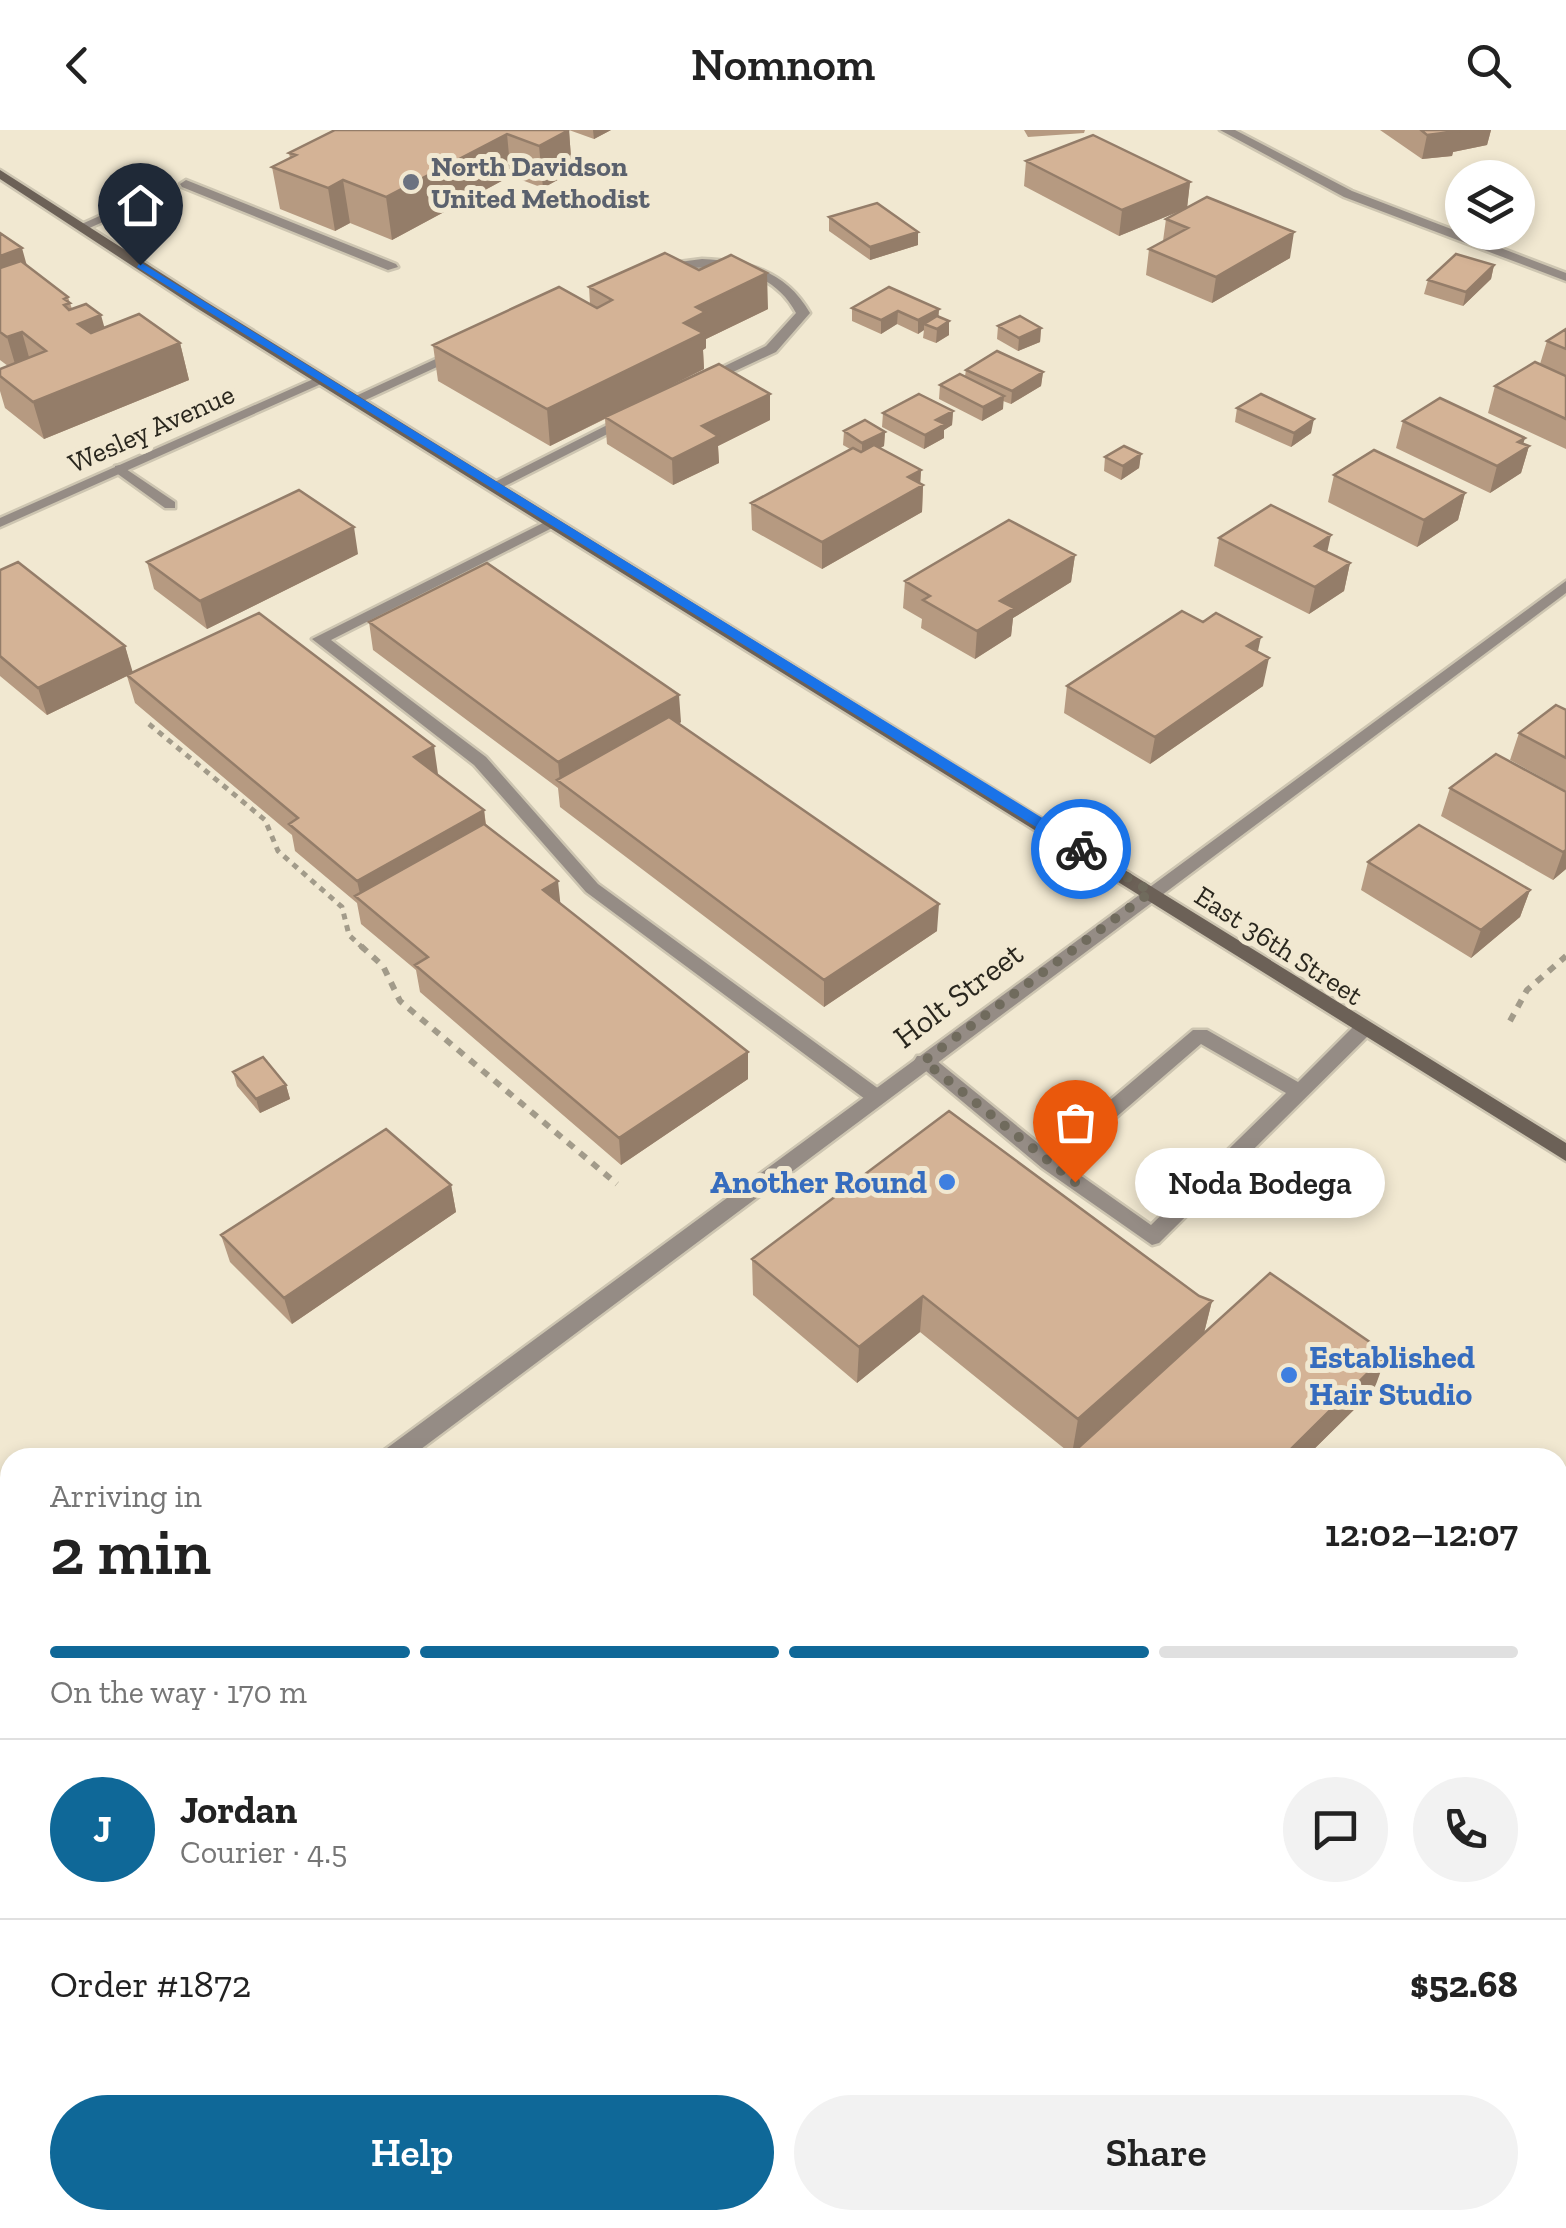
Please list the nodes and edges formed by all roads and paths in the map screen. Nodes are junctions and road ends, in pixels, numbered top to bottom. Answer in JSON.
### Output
{"nodes":[{"id":1,"x":1226,"y":130,"type":"edge"},
{"id":2,"x":0,"y":174,"type":"edge"},
{"id":3,"x":186,"y":184,"type":"dead end"},
{"id":4,"x":148,"y":199,"type":"dead end"},
{"id":5,"x":81,"y":226,"type":"junction"},
{"id":6,"x":392,"y":267,"type":"dead end"},
{"id":7,"x":641,"y":274,"type":"edge"},
{"id":8,"x":1566,"y":277,"type":"edge"},
{"id":9,"x":474,"y":346,"type":"edge"},
{"id":10,"x":323,"y":380,"type":"junction"},
{"id":11,"x":684,"y":392,"type":"edge"},
{"id":12,"x":354,"y":400,"type":"junction"},
{"id":13,"x":650,"y":409,"type":"edge"},
{"id":14,"x":120,"y":469,"type":"junction"},
{"id":15,"x":494,"y":486,"type":"junction"},
{"id":16,"x":170,"y":505,"type":"dead end"},
{"id":17,"x":553,"y":522,"type":"junction"},
{"id":18,"x":0,"y":523,"type":"edge"},
{"id":19,"x":1566,"y":586,"type":"edge"},
{"id":20,"x":149,"y":724,"type":"edge"},
{"id":21,"x":1151,"y":892,"type":"junction"},
{"id":22,"x":1566,"y":956,"type":"edge"},
{"id":23,"x":1510,"y":1020,"type":"dead end"},
{"id":24,"x":1363,"y":1029,"type":"junction"},
{"id":25,"x":924,"y":1061,"type":"junction"},
{"id":26,"x":1300,"y":1092,"type":"junction"},
{"id":27,"x":876,"y":1097,"type":"junction"},
{"id":28,"x":1566,"y":1153,"type":"edge"},
{"id":29,"x":1050,"y":1163,"type":"junction"},
{"id":30,"x":617,"y":1184,"type":"dead end"},
{"id":31,"x":404,"y":1448,"type":"edge"}],
"edges":[{"from":1,"to":8,"type":"street"},
{"from":2,"to":5,"type":"street","name":"East 36th Street"},
{"from":3,"to":6,"type":"street"},
{"from":4,"to":5,"type":"street"},
{"from":5,"to":10,"type":"street","name":"East 36th Street"},
{"from":7,"to":11,"type":"street"},
{"from":9,"to":12,"type":"street"},
{"from":10,"to":12,"type":"street","name":"East 36th Street"},
{"from":10,"to":14,"type":"street","name":"Wesley Avenue"},
{"from":12,"to":15,"type":"street","name":"East 36th Street"},
{"from":13,"to":15,"type":"street"},
{"from":14,"to":16,"type":"street"},
{"from":14,"to":18,"type":"street","name":"Wesley Avenue"},
{"from":15,"to":17,"type":"street","name":"East 36th Street"},
{"from":17,"to":21,"type":"street","name":"East 36th Street"},
{"from":17,"to":27,"type":"street"},
{"from":19,"to":21,"type":"street","name":"Holt Street"},
{"from":20,"to":30,"type":"path"},
{"from":21,"to":24,"type":"street","name":"East 36th Street"},
{"from":21,"to":25,"type":"street","name":"Holt Street"},
{"from":22,"to":23,"type":"path"},
{"from":24,"to":26,"type":"street"},
{"from":24,"to":28,"type":"street","name":"East 36th Street"},
{"from":25,"to":27,"type":"street","name":"Holt Street"},
{"from":25,"to":29,"type":"street"},
{"from":26,"to":29,"type":"street"},
{"from":26,"to":29,"type":"street"},
{"from":27,"to":31,"type":"street","name":"Holt Street"}]}
